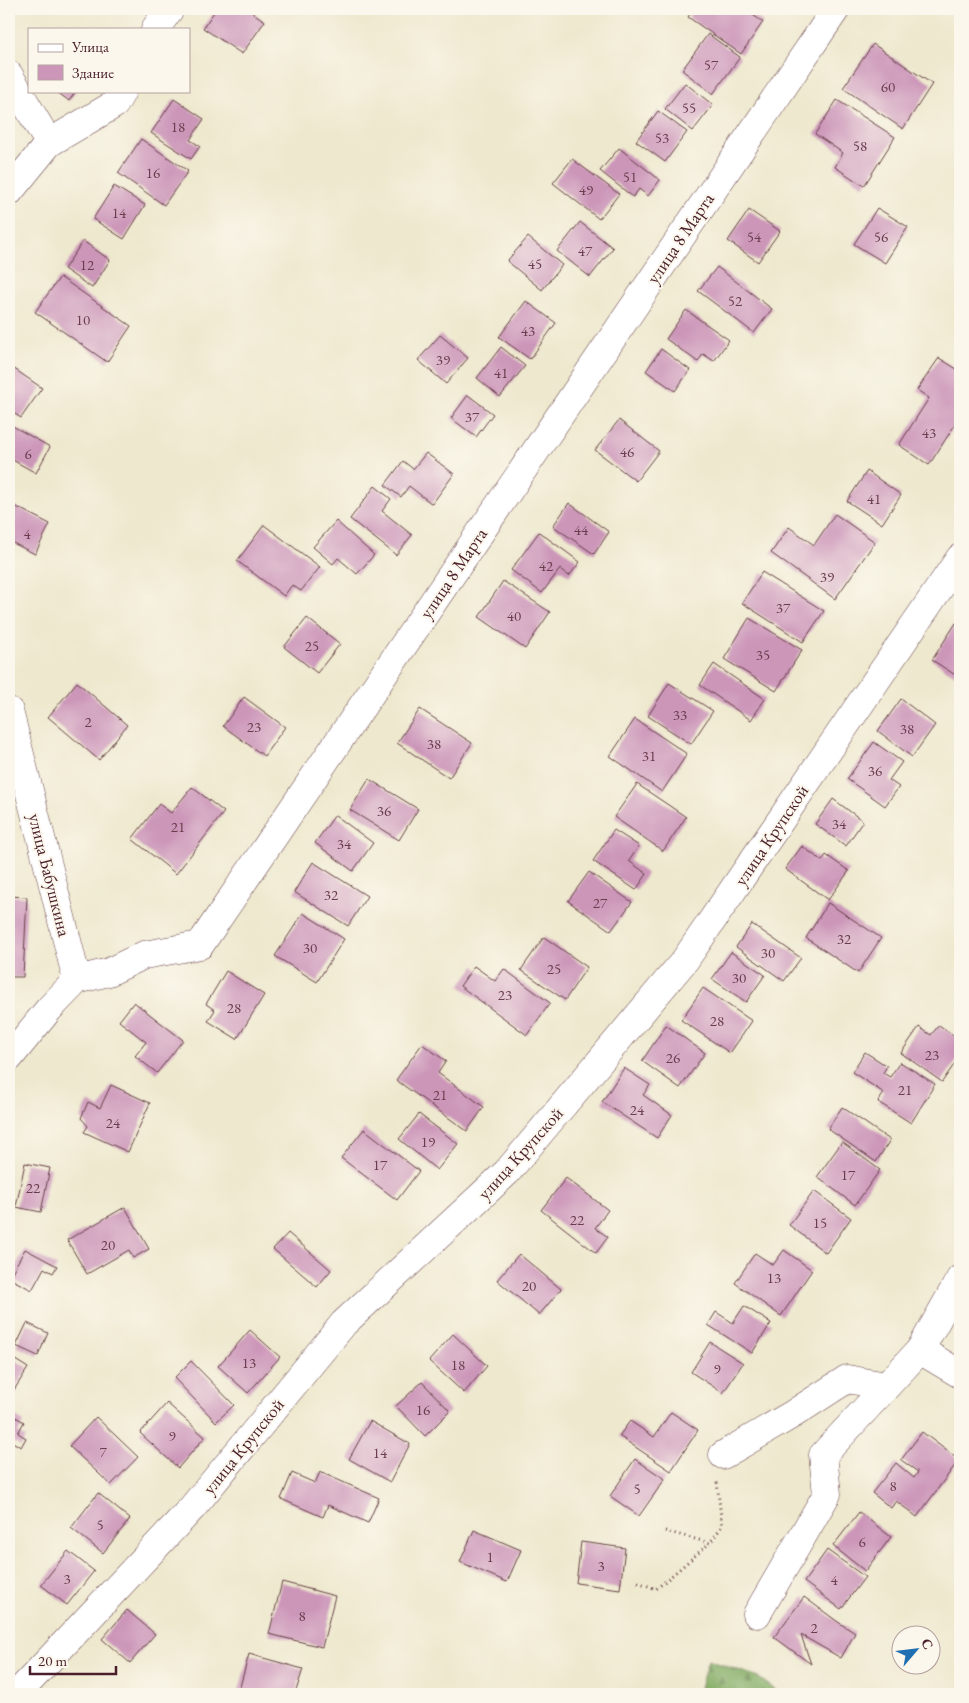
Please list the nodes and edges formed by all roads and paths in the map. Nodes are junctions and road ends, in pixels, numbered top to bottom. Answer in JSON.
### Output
{"nodes":[{"id":1,"x":170,"y":9,"type":"edge"},
{"id":2,"x":836,"y":9,"type":"edge"},
{"id":3,"x":156,"y":28,"type":"edge"},
{"id":4,"x":9,"y":75,"type":"edge"},
{"id":5,"x":121,"y":92,"type":"edge"},
{"id":6,"x":49,"y":143,"type":"junction"},
{"id":7,"x":9,"y":192,"type":"edge"},
{"id":8,"x":960,"y":558,"type":"edge"},
{"id":9,"x":9,"y":711,"type":"edge"},
{"id":10,"x":77,"y":980,"type":"junction"},
{"id":11,"x":9,"y":1058,"type":"edge"},
{"id":12,"x":960,"y":1280,"type":"edge"},
{"id":13,"x":920,"y":1350,"type":"junction"},
{"id":14,"x":960,"y":1374,"type":"edge"},
{"id":15,"x":886,"y":1386,"type":"junction"},
{"id":16,"x":723,"y":1455,"type":"joint"},
{"id":17,"x":665,"y":1531,"type":"dead end"},
{"id":18,"x":710,"y":1543,"type":"junction"},
{"id":19,"x":638,"y":1582,"type":"dead end"},
{"id":20,"x":757,"y":1614,"type":"dead end"},
{"id":21,"x":17,"y":1694,"type":"edge"}],
"edges":[{"from":1,"to":3,"type":"street"},
{"from":2,"to":10,"type":"street","name":"улица 8 Марта"},
{"from":4,"to":6,"type":"street"},
{"from":5,"to":6,"type":"street"},
{"from":6,"to":7,"type":"street"},
{"from":8,"to":21,"type":"street","name":"улица Крупской"},
{"from":9,"to":10,"type":"street","name":"улица Бабушкина"},
{"from":10,"to":11,"type":"street"},
{"from":12,"to":13,"type":"street"},
{"from":13,"to":14,"type":"street"},
{"from":13,"to":15,"type":"street"},
{"from":15,"to":16,"type":"street"},
{"from":15,"to":20,"type":"street"},
{"from":16,"to":18,"type":"path"},
{"from":17,"to":18,"type":"path"},
{"from":18,"to":19,"type":"path"}]}
